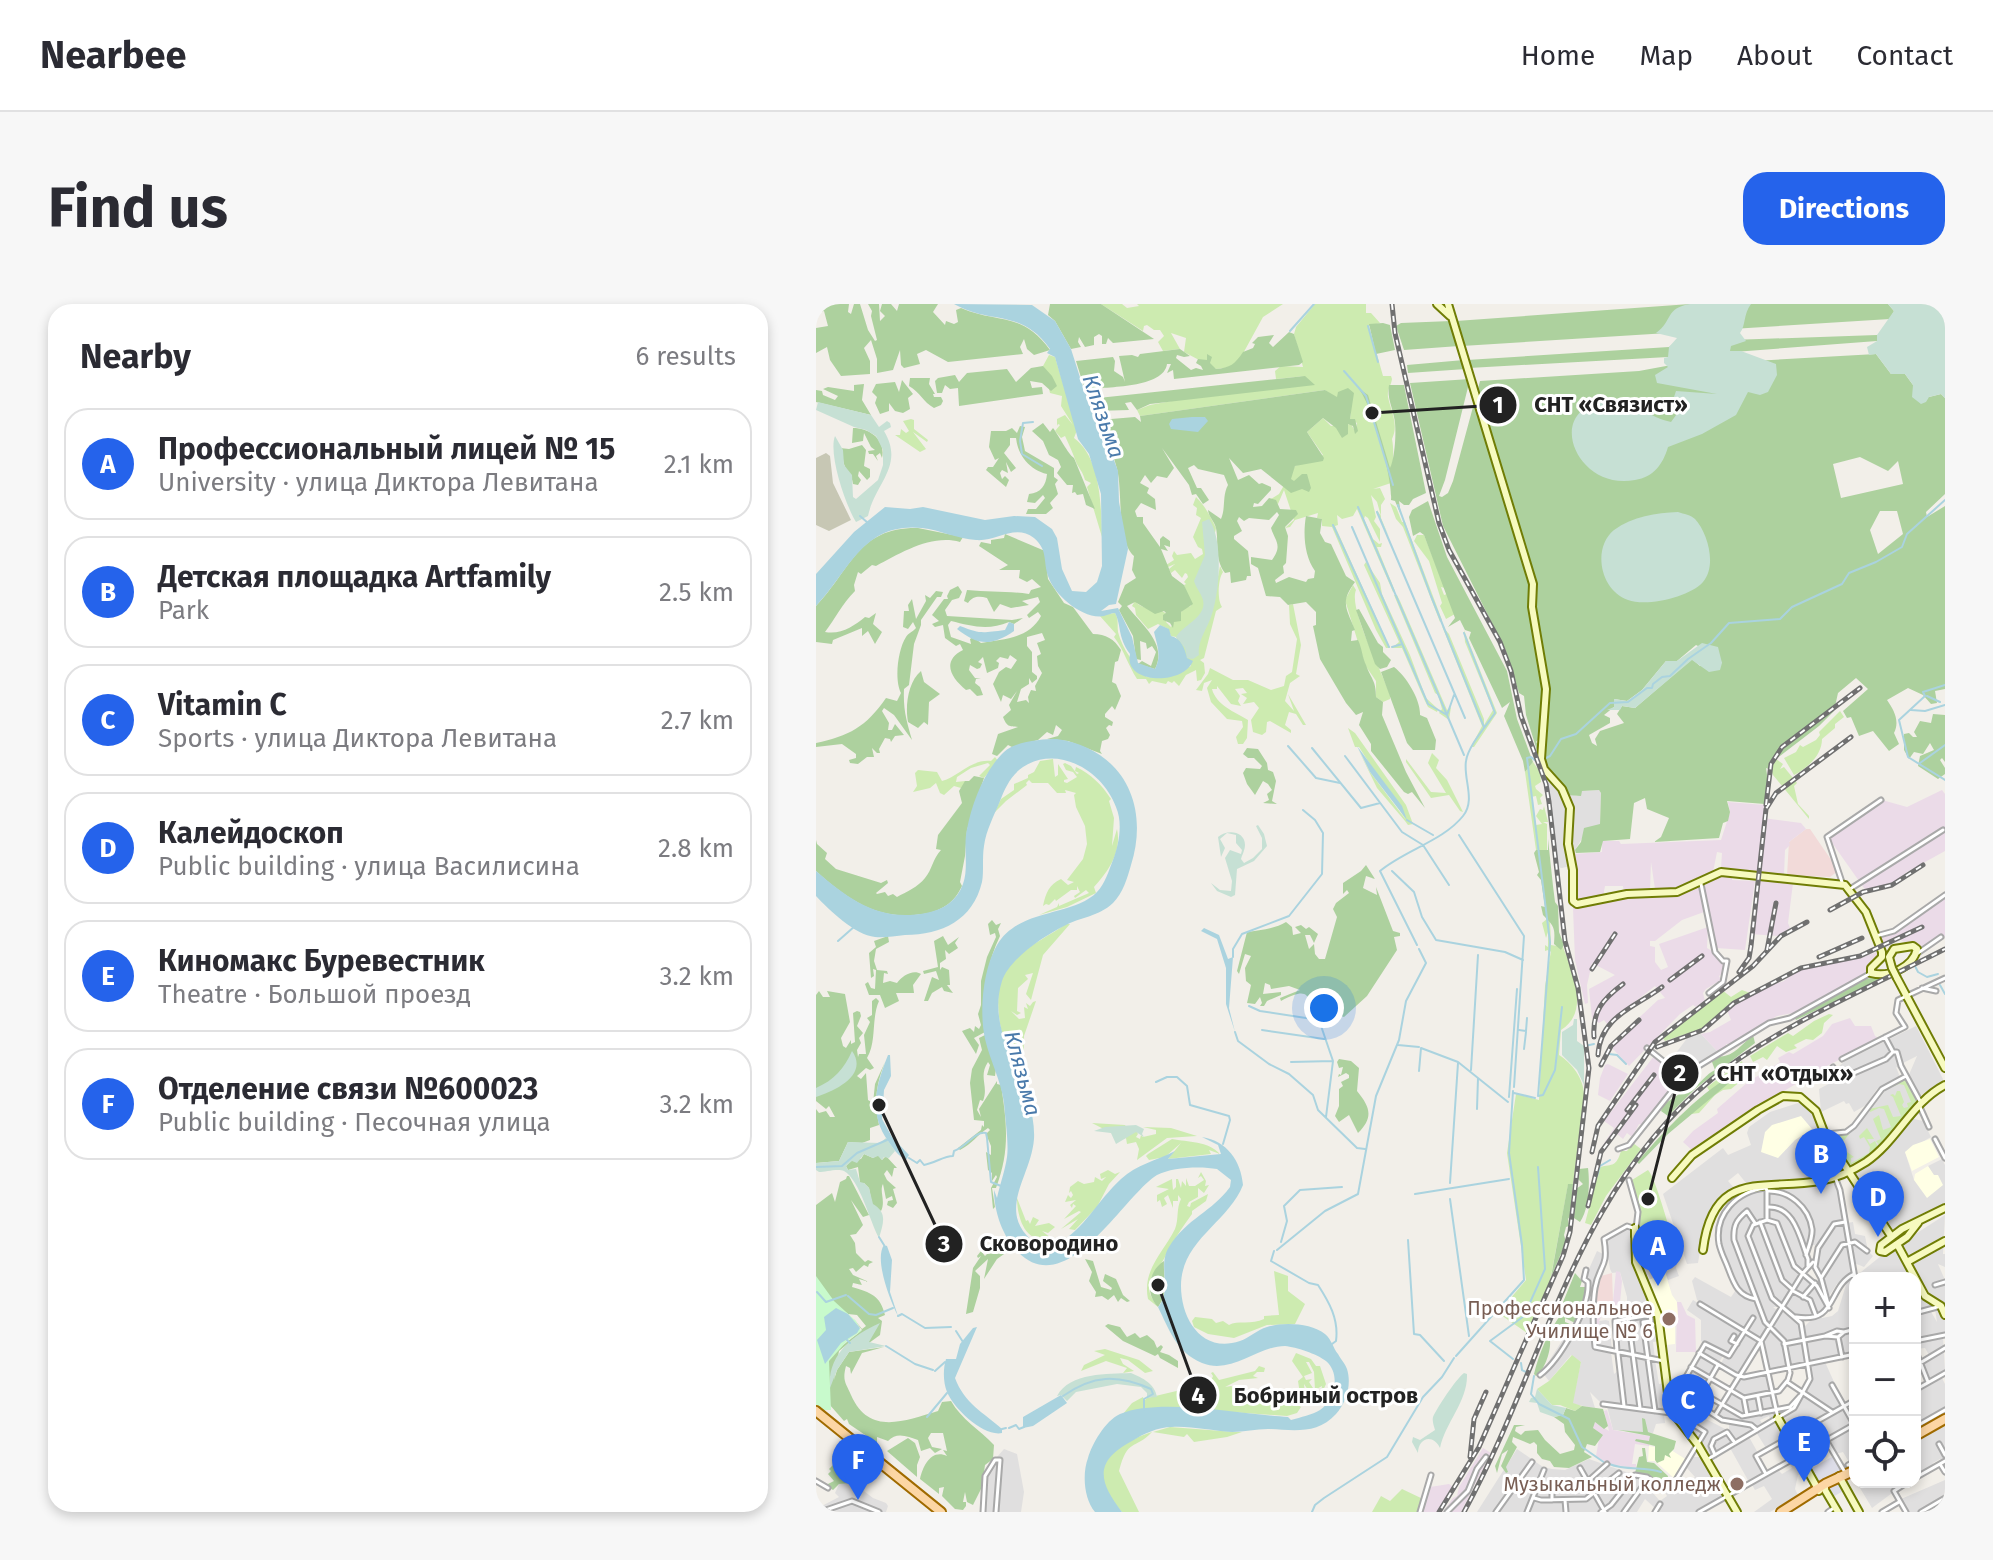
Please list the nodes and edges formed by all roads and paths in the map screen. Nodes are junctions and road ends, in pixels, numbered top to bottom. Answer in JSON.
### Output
{"nodes":[{"id":1,"x":1437,"y":304,"type":"edge"},
{"id":2,"x":1448,"y":304,"type":"edge"},
{"id":3,"x":1455,"y":304,"type":"edge"},
{"id":4,"x":1454,"y":323,"type":"junction"},
{"id":5,"x":1881,"y":800,"type":"dead end"},
{"id":6,"x":1943,"y":830,"type":"dead end"},
{"id":7,"x":1700,"y":880,"type":"junction"},
{"id":8,"x":1843,"y":885,"type":"junction"},
{"id":9,"x":1850,"y":889,"type":"junction"},
{"id":10,"x":1945,"y":895,"type":"edge"},
{"id":11,"x":1876,"y":936,"type":"junction"},
{"id":12,"x":1941,"y":937,"type":"dead end"},
{"id":13,"x":1924,"y":947,"type":"junction"},
{"id":14,"x":1912,"y":951,"type":"junction"},
{"id":15,"x":1871,"y":973,"type":"junction"},
{"id":16,"x":1945,"y":978,"type":"edge"},
{"id":17,"x":1901,"y":986,"type":"junction"},
{"id":18,"x":1922,"y":988,"type":"junction"},
{"id":19,"x":1936,"y":991,"type":"dead end"},
{"id":20,"x":1709,"y":993,"type":"dead end"},
{"id":21,"x":1907,"y":996,"type":"junction"},
{"id":22,"x":1898,"y":1000,"type":"junction"},
{"id":23,"x":1885,"y":1037,"type":"junction"},
{"id":24,"x":1647,"y":1048,"type":"dead end"},
{"id":25,"x":1893,"y":1052,"type":"junction"},
{"id":26,"x":1842,"y":1059,"type":"dead end"},
{"id":27,"x":1833,"y":1067,"type":"dead end"},
{"id":28,"x":1945,"y":1068,"type":"edge"},
{"id":29,"x":1906,"y":1076,"type":"junction"},
{"id":30,"x":1683,"y":1077,"type":"junction"},
{"id":31,"x":1945,"y":1085,"type":"edge"},
{"id":32,"x":1919,"y":1103,"type":"junction"},
{"id":33,"x":1929,"y":1127,"type":"dead end"},
{"id":34,"x":1825,"y":1135,"type":"junction"},
{"id":35,"x":1935,"y":1139,"type":"dead end"},
{"id":36,"x":1618,"y":1149,"type":"dead end"},
{"id":37,"x":1945,"y":1158,"type":"edge"},
{"id":38,"x":1848,"y":1172,"type":"junction"},
{"id":39,"x":1674,"y":1175,"type":"dead end"},
{"id":40,"x":1835,"y":1177,"type":"junction"},
{"id":41,"x":1629,"y":1180,"type":"dead end"},
{"id":42,"x":1767,"y":1191,"type":"junction"},
{"id":43,"x":1767,"y":1207,"type":"junction"},
{"id":44,"x":1945,"y":1208,"type":"edge"},
{"id":45,"x":1767,"y":1220,"type":"junction"},
{"id":46,"x":1758,"y":1222,"type":"junction"},
{"id":47,"x":1845,"y":1222,"type":"junction"},
{"id":48,"x":1918,"y":1223,"type":"junction"},
{"id":49,"x":1903,"y":1228,"type":"junction"},
{"id":50,"x":1635,"y":1231,"type":"junction"},
{"id":51,"x":1908,"y":1235,"type":"junction"},
{"id":52,"x":1891,"y":1236,"type":"junction"},
{"id":53,"x":1945,"y":1241,"type":"edge"},
{"id":54,"x":1849,"y":1243,"type":"junction"},
{"id":55,"x":1897,"y":1244,"type":"junction"},
{"id":56,"x":1703,"y":1250,"type":"dead end"},
{"id":57,"x":1867,"y":1251,"type":"dead end"},
{"id":58,"x":1806,"y":1255,"type":"junction"},
{"id":59,"x":1814,"y":1260,"type":"junction"},
{"id":60,"x":1907,"y":1262,"type":"junction"},
{"id":61,"x":1808,"y":1266,"type":"junction"},
{"id":62,"x":1586,"y":1270,"type":"dead end"},
{"id":63,"x":1854,"y":1272,"type":"edge"},
{"id":64,"x":1803,"y":1273,"type":"junction"},
{"id":65,"x":1821,"y":1278,"type":"junction"},
{"id":66,"x":1849,"y":1278,"type":"edge"},
{"id":67,"x":1945,"y":1282,"type":"edge"},
{"id":68,"x":1815,"y":1283,"type":"junction"},
{"id":69,"x":1935,"y":1285,"type":"dead end"},
{"id":70,"x":1792,"y":1290,"type":"junction"},
{"id":71,"x":1803,"y":1297,"type":"junction"},
{"id":72,"x":1756,"y":1299,"type":"junction"},
{"id":73,"x":1700,"y":1304,"type":"dead end"},
{"id":74,"x":1941,"y":1306,"type":"junction"},
{"id":75,"x":1781,"y":1308,"type":"junction"},
{"id":76,"x":1829,"y":1308,"type":"junction"},
{"id":77,"x":1921,"y":1311,"type":"edge"},
{"id":78,"x":1654,"y":1314,"type":"junction"},
{"id":79,"x":1945,"y":1315,"type":"edge"},
{"id":80,"x":1814,"y":1316,"type":"junction"},
{"id":81,"x":1628,"y":1317,"type":"junction"},
{"id":82,"x":1796,"y":1317,"type":"junction"},
{"id":83,"x":1753,"y":1318,"type":"dead end"},
{"id":84,"x":1802,"y":1327,"type":"junction"},
{"id":85,"x":1768,"y":1328,"type":"junction"},
{"id":86,"x":1572,"y":1331,"type":"junction"},
{"id":87,"x":1745,"y":1331,"type":"junction"},
{"id":88,"x":1849,"y":1331,"type":"edge"},
{"id":89,"x":1844,"y":1332,"type":"junction"},
{"id":90,"x":1945,"y":1335,"type":"edge"},
{"id":91,"x":1734,"y":1336,"type":"dead end"},
{"id":92,"x":1825,"y":1336,"type":"junction"},
{"id":93,"x":1838,"y":1337,"type":"junction"},
{"id":94,"x":1595,"y":1338,"type":"junction"},
{"id":95,"x":1804,"y":1340,"type":"junction"},
{"id":96,"x":1921,"y":1340,"type":"edge"},
{"id":97,"x":1761,"y":1341,"type":"junction"},
{"id":98,"x":1737,"y":1344,"type":"junction"},
{"id":99,"x":1784,"y":1344,"type":"junction"},
{"id":100,"x":1945,"y":1348,"type":"edge"},
{"id":101,"x":1617,"y":1352,"type":"junction"},
{"id":102,"x":1699,"y":1353,"type":"junction"},
{"id":103,"x":1633,"y":1355,"type":"junction"},
{"id":104,"x":1723,"y":1355,"type":"junction"},
{"id":105,"x":1849,"y":1355,"type":"edge"},
{"id":106,"x":1842,"y":1357,"type":"junction"},
{"id":107,"x":1648,"y":1358,"type":"junction"},
{"id":108,"x":1664,"y":1361,"type":"junction"},
{"id":109,"x":1921,"y":1363,"type":"edge"},
{"id":110,"x":1718,"y":1364,"type":"junction"},
{"id":111,"x":1808,"y":1364,"type":"junction"},
{"id":112,"x":1691,"y":1367,"type":"junction"},
{"id":113,"x":1789,"y":1368,"type":"junction"},
{"id":114,"x":1921,"y":1371,"type":"edge"},
{"id":115,"x":1768,"y":1372,"type":"junction"},
{"id":116,"x":1945,"y":1373,"type":"edge"},
{"id":117,"x":1540,"y":1375,"type":"dead end"},
{"id":118,"x":1740,"y":1376,"type":"junction"},
{"id":119,"x":1711,"y":1379,"type":"junction"},
{"id":120,"x":1787,"y":1382,"type":"junction"},
{"id":121,"x":1928,"y":1382,"type":"junction"},
{"id":122,"x":1832,"y":1385,"type":"dead end"},
{"id":123,"x":1921,"y":1386,"type":"edge"},
{"id":124,"x":1731,"y":1391,"type":"junction"},
{"id":125,"x":1702,"y":1393,"type":"junction"},
{"id":126,"x":1773,"y":1393,"type":"junction"},
{"id":127,"x":1801,"y":1394,"type":"junction"},
{"id":128,"x":1758,"y":1396,"type":"junction"},
{"id":129,"x":1744,"y":1398,"type":"junction"},
{"id":130,"x":1849,"y":1403,"type":"edge"},
{"id":131,"x":1603,"y":1404,"type":"dead end"},
{"id":132,"x":1699,"y":1405,"type":"dead end"},
{"id":133,"x":1722,"y":1405,"type":"junction"},
{"id":134,"x":1624,"y":1406,"type":"junction"},
{"id":135,"x":1844,"y":1406,"type":"junction"},
{"id":136,"x":1640,"y":1408,"type":"junction"},
{"id":137,"x":1945,"y":1410,"type":"edge"},
{"id":138,"x":1655,"y":1411,"type":"junction"},
{"id":139,"x":816,"y":1412,"type":"edge"},
{"id":140,"x":1832,"y":1412,"type":"junction"},
{"id":141,"x":1672,"y":1413,"type":"junction"},
{"id":142,"x":1761,"y":1413,"type":"junction"},
{"id":143,"x":1716,"y":1414,"type":"junction"},
{"id":144,"x":1777,"y":1414,"type":"junction"},
{"id":145,"x":1747,"y":1415,"type":"junction"},
{"id":146,"x":1850,"y":1416,"type":"edge"},
{"id":147,"x":1945,"y":1419,"type":"edge"},
{"id":148,"x":1921,"y":1424,"type":"edge"},
{"id":149,"x":1849,"y":1427,"type":"edge"},
{"id":150,"x":1757,"y":1430,"type":"junction"},
{"id":151,"x":1921,"y":1433,"type":"edge"},
{"id":152,"x":1789,"y":1437,"type":"junction"},
{"id":153,"x":1826,"y":1440,"type":"junction"},
{"id":154,"x":1735,"y":1443,"type":"junction"},
{"id":155,"x":1939,"y":1444,"type":"dead end"},
{"id":156,"x":1698,"y":1445,"type":"junction"},
{"id":157,"x":1715,"y":1455,"type":"junction"},
{"id":158,"x":1799,"y":1455,"type":"junction"},
{"id":159,"x":1945,"y":1455,"type":"edge"},
{"id":160,"x":1486,"y":1457,"type":"dead end"},
{"id":161,"x":1707,"y":1459,"type":"junction"},
{"id":162,"x":1945,"y":1461,"type":"edge"},
{"id":163,"x":1532,"y":1462,"type":"dead end"},
{"id":164,"x":1607,"y":1464,"type":"dead end"},
{"id":165,"x":1940,"y":1464,"type":"junction"},
{"id":166,"x":1580,"y":1468,"type":"dead end"},
{"id":167,"x":1544,"y":1470,"type":"dead end"},
{"id":168,"x":1847,"y":1471,"type":"edge"},
{"id":169,"x":1945,"y":1472,"type":"edge"},
{"id":170,"x":1619,"y":1473,"type":"dead end"},
{"id":171,"x":1766,"y":1474,"type":"junction"},
{"id":172,"x":1431,"y":1475,"type":"dead end"},
{"id":173,"x":1921,"y":1475,"type":"edge"},
{"id":174,"x":816,"y":1481,"type":"edge"},
{"id":175,"x":1588,"y":1482,"type":"junction"},
{"id":176,"x":1674,"y":1483,"type":"dead end"},
{"id":177,"x":1642,"y":1487,"type":"dead end"},
{"id":178,"x":1660,"y":1487,"type":"dead end"},
{"id":179,"x":828,"y":1488,"type":"dead end"},
{"id":180,"x":1822,"y":1488,"type":"junction"},
{"id":181,"x":1899,"y":1488,"type":"edge"},
{"id":182,"x":1595,"y":1495,"type":"junction"},
{"id":183,"x":1728,"y":1496,"type":"junction"},
{"id":184,"x":1534,"y":1498,"type":"junction"},
{"id":185,"x":1945,"y":1498,"type":"edge"},
{"id":186,"x":1552,"y":1500,"type":"junction"},
{"id":187,"x":1565,"y":1500,"type":"junction"},
{"id":188,"x":1899,"y":1502,"type":"junction"},
{"id":189,"x":1660,"y":1504,"type":"dead end"},
{"id":190,"x":1837,"y":1510,"type":"edge"},
{"id":191,"x":1603,"y":1511,"type":"edge"},
{"id":192,"x":820,"y":1512,"type":"edge"},
{"id":193,"x":879,"y":1512,"type":"edge"},
{"id":194,"x":941,"y":1512,"type":"edge"},
{"id":195,"x":983,"y":1512,"type":"edge"},
{"id":196,"x":996,"y":1512,"type":"edge"},
{"id":197,"x":1420,"y":1512,"type":"edge"},
{"id":198,"x":1447,"y":1512,"type":"edge"},
{"id":199,"x":1498,"y":1512,"type":"edge"},
{"id":200,"x":1527,"y":1512,"type":"edge"},
{"id":201,"x":1566,"y":1512,"type":"edge"},
{"id":202,"x":1624,"y":1512,"type":"edge"},
{"id":203,"x":1655,"y":1512,"type":"edge"},
{"id":204,"x":1699,"y":1512,"type":"edge"},
{"id":205,"x":1737,"y":1512,"type":"edge"},
{"id":206,"x":1781,"y":1512,"type":"edge"},
{"id":207,"x":1828,"y":1512,"type":"edge"},
{"id":208,"x":1859,"y":1512,"type":"edge"},
{"id":209,"x":1882,"y":1512,"type":"edge"},
{"id":210,"x":1906,"y":1512,"type":"edge"},
{"id":211,"x":1921,"y":1512,"type":"edge"}],
"edges":[{"from":1,"to":4,"type":"main road"},
{"from":2,"to":4,"type":"main road"},
{"from":3,"to":4,"type":"main road"},
{"from":4,"to":7,"type":"main road"},
{"from":5,"to":8,"type":"street"},
{"from":6,"to":9,"type":"street"},
{"from":7,"to":8,"type":"main road"},
{"from":7,"to":20,"type":"street"},
{"from":8,"to":9,"type":"main road"},
{"from":9,"to":11,"type":"main road"},
{"from":10,"to":11,"type":"street"},
{"from":11,"to":15,"type":"main road"},
{"from":12,"to":13,"type":"street"},
{"from":13,"to":14,"type":"street"},
{"from":13,"to":14,"type":"street"},
{"from":14,"to":15,"type":"main road"},
{"from":14,"to":17,"type":"main road","bridge":true},
{"from":15,"to":30,"type":"street"},
{"from":16,"to":18,"type":"street"},
{"from":17,"to":21,"type":"main road"},
{"from":17,"to":22,"type":"street"},
{"from":18,"to":19,"type":"street"},
{"from":18,"to":21,"type":"street"},
{"from":21,"to":22,"type":"street"},
{"from":21,"to":28,"type":"main road"},
{"from":22,"to":23,"type":"street"},
{"from":23,"to":25,"type":"street"},
{"from":23,"to":26,"type":"street"},
{"from":24,"to":30,"type":"street"},
{"from":25,"to":27,"type":"street"},
{"from":25,"to":29,"type":"street"},
{"from":29,"to":32,"type":"street"},
{"from":29,"to":34,"type":"street"},
{"from":30,"to":36,"type":"street"},
{"from":31,"to":32,"type":"main road"},
{"from":32,"to":33,"type":"street"},
{"from":32,"to":38,"type":"main road"},
{"from":34,"to":38,"type":"main road"},
{"from":34,"to":39,"type":"main road"},
{"from":35,"to":37,"type":"street"},
{"from":38,"to":40,"type":"main road"},
{"from":38,"to":52,"type":"main road"},
{"from":40,"to":47,"type":"street"},
{"from":40,"to":56,"type":"main road"},
{"from":41,"to":50,"type":"street"},
{"from":42,"to":43,"type":"street"},
{"from":42,"to":58,"type":"street"},
{"from":42,"to":72,"type":"street"},
{"from":43,"to":45,"type":"street"},
{"from":43,"to":58,"type":"street"},
{"from":44,"to":48,"type":"main road"},
{"from":45,"to":46,"type":"street"},
{"from":45,"to":64,"type":"street"},
{"from":46,"to":70,"type":"street"},
{"from":46,"to":72,"type":"street"},
{"from":46,"to":75,"type":"street"},
{"from":47,"to":54,"type":"street"},
{"from":47,"to":59,"type":"street"},
{"from":48,"to":49,"type":"main road"},
{"from":48,"to":51,"type":"main road"},
{"from":49,"to":51,"type":"main road"},
{"from":49,"to":52,"type":"main road"},
{"from":50,"to":78,"type":"main road"},
{"from":50,"to":94,"type":"street"},
{"from":51,"to":55,"type":"main road"},
{"from":52,"to":55,"type":"main road"},
{"from":53,"to":60,"type":"main road"},
{"from":54,"to":57,"type":"street"},
{"from":54,"to":63,"type":"street"},
{"from":54,"to":65,"type":"street"},
{"from":55,"to":60,"type":"main road"},
{"from":58,"to":61,"type":"street"},
{"from":59,"to":61,"type":"street"},
{"from":59,"to":65,"type":"street"},
{"from":60,"to":74,"type":"main road"},
{"from":61,"to":64,"type":"street"},
{"from":62,"to":86,"type":"street"},
{"from":64,"to":68,"type":"street"},
{"from":64,"to":70,"type":"street"},
{"from":65,"to":76,"type":"street"},
{"from":66,"to":76,"type":"street"},
{"from":67,"to":69,"type":"street"},
{"from":68,"to":71,"type":"street"},
{"from":68,"to":76,"type":"street"},
{"from":70,"to":71,"type":"street"},
{"from":70,"to":75,"type":"street"},
{"from":71,"to":80,"type":"street"},
{"from":72,"to":85,"type":"street"},
{"from":73,"to":87,"type":"street"},
{"from":74,"to":77,"type":"street"},
{"from":74,"to":79,"type":"main road"},
{"from":75,"to":82,"type":"street"},
{"from":75,"to":85,"type":"street"},
{"from":76,"to":80,"type":"street"},
{"from":78,"to":81,"type":"street"},
{"from":78,"to":107,"type":"street"},
{"from":78,"to":108,"type":"main road"},
{"from":80,"to":82,"type":"street"},
{"from":80,"to":84,"type":"street"},
{"from":81,"to":101,"type":"street"},
{"from":81,"to":103,"type":"street"},
{"from":82,"to":84,"type":"street"},
{"from":83,"to":87,"type":"street"},
{"from":84,"to":95,"type":"street"},
{"from":85,"to":97,"type":"street"},
{"from":85,"to":99,"type":"street"},
{"from":86,"to":94,"type":"street"},
{"from":86,"to":117,"type":"street"},
{"from":87,"to":97,"type":"street"},
{"from":87,"to":98,"type":"street"},
{"from":88,"to":89,"type":"street"},
{"from":89,"to":92,"type":"street"},
{"from":89,"to":93,"type":"street"},
{"from":90,"to":96,"type":"street"},
{"from":91,"to":98,"type":"street"},
{"from":92,"to":93,"type":"street"},
{"from":92,"to":95,"type":"street"},
{"from":93,"to":106,"type":"street"},
{"from":94,"to":101,"type":"street"},
{"from":95,"to":99,"type":"street"},
{"from":95,"to":111,"type":"street"},
{"from":97,"to":115,"type":"street"},
{"from":97,"to":118,"type":"street"},
{"from":98,"to":104,"type":"street"},
{"from":99,"to":113,"type":"street"},
{"from":100,"to":109,"type":"street"},
{"from":101,"to":103,"type":"street"},
{"from":101,"to":134,"type":"street"},
{"from":102,"to":104,"type":"street"},
{"from":102,"to":110,"type":"street"},
{"from":102,"to":112,"type":"street"},
{"from":103,"to":107,"type":"street"},
{"from":103,"to":136,"type":"street"},
{"from":104,"to":110,"type":"street"},
{"from":105,"to":106,"type":"street"},
{"from":106,"to":111,"type":"street"},
{"from":107,"to":108,"type":"street"},
{"from":107,"to":138,"type":"street"},
{"from":108,"to":141,"type":"main road"},
{"from":110,"to":118,"type":"street"},
{"from":110,"to":119,"type":"street"},
{"from":111,"to":113,"type":"street"},
{"from":111,"to":127,"type":"street"},
{"from":112,"to":119,"type":"street"},
{"from":112,"to":125,"type":"street"},
{"from":113,"to":115,"type":"street"},
{"from":113,"to":120,"type":"street"},
{"from":114,"to":121,"type":"street"},
{"from":115,"to":118,"type":"street"},
{"from":115,"to":126,"type":"street"},
{"from":116,"to":121,"type":"street"},
{"from":118,"to":124,"type":"street"},
{"from":119,"to":124,"type":"street"},
{"from":119,"to":125,"type":"street"},
{"from":120,"to":126,"type":"street"},
{"from":120,"to":127,"type":"street"},
{"from":121,"to":123,"type":"street"},
{"from":122,"to":135,"type":"street"},
{"from":124,"to":129,"type":"street"},
{"from":124,"to":133,"type":"street"},
{"from":125,"to":133,"type":"street"},
{"from":126,"to":128,"type":"street"},
{"from":126,"to":144,"type":"street"},
{"from":127,"to":140,"type":"street"},
{"from":127,"to":144,"type":"street"},
{"from":127,"to":144,"type":"street"},
{"from":128,"to":129,"type":"street"},
{"from":128,"to":142,"type":"street"},
{"from":129,"to":145,"type":"street"},
{"from":130,"to":135,"type":"street"},
{"from":131,"to":134,"type":"street"},
{"from":132,"to":143,"type":"street"},
{"from":133,"to":143,"type":"street"},
{"from":133,"to":145,"type":"street"},
{"from":134,"to":136,"type":"street"},
{"from":135,"to":140,"type":"street"},
{"from":135,"to":146,"type":"street"},
{"from":136,"to":138,"type":"street"},
{"from":137,"to":148,"type":"street"},
{"from":138,"to":141,"type":"street"},
{"from":139,"to":194,"type":"main road"},
{"from":140,"to":152,"type":"street"},
{"from":141,"to":156,"type":"main road"},
{"from":141,"to":156,"type":"street"},
{"from":142,"to":144,"type":"street"},
{"from":142,"to":145,"type":"street"},
{"from":143,"to":150,"type":"street"},
{"from":144,"to":150,"type":"street"},
{"from":144,"to":152,"type":"main road"},
{"from":147,"to":151,"type":"main road"},
{"from":149,"to":153,"type":"street"},
{"from":150,"to":154,"type":"street"},
{"from":152,"to":158,"type":"main road"},
{"from":152,"to":171,"type":"street"},
{"from":153,"to":158,"type":"street"},
{"from":153,"to":168,"type":"street"},
{"from":154,"to":157,"type":"street"},
{"from":154,"to":157,"type":"street"},
{"from":155,"to":159,"type":"street"},
{"from":156,"to":161,"type":"main road"},
{"from":156,"to":176,"type":"street"},
{"from":157,"to":161,"type":"street"},
{"from":158,"to":171,"type":"street"},
{"from":158,"to":180,"type":"main road"},
{"from":160,"to":198,"type":"street"},
{"from":161,"to":183,"type":"main road"},
{"from":162,"to":165,"type":"street"},
{"from":163,"to":199,"type":"street"},
{"from":164,"to":175,"type":"street"},
{"from":165,"to":169,"type":"street"},
{"from":165,"to":173,"type":"street"},
{"from":166,"to":175,"type":"street"},
{"from":167,"to":184,"type":"street"},
{"from":168,"to":180,"type":"main road"},
{"from":168,"to":208,"type":"main road"},
{"from":170,"to":182,"type":"street"},
{"from":171,"to":183,"type":"street"},
{"from":172,"to":197,"type":"street"},
{"from":174,"to":179,"type":"street"},
{"from":175,"to":182,"type":"street"},
{"from":175,"to":186,"type":"street"},
{"from":177,"to":202,"type":"street"},
{"from":178,"to":191,"type":"street"},
{"from":180,"to":190,"type":"main road"},
{"from":180,"to":206,"type":"main road"},
{"from":181,"to":188,"type":"street"},
{"from":182,"to":187,"type":"street"},
{"from":182,"to":191,"type":"street"},
{"from":183,"to":204,"type":"street"},
{"from":183,"to":205,"type":"main road"},
{"from":184,"to":186,"type":"street"},
{"from":184,"to":200,"type":"street"},
{"from":185,"to":211,"type":"street"},
{"from":186,"to":187,"type":"street"},
{"from":187,"to":201,"type":"street"},
{"from":188,"to":209,"type":"street"},
{"from":188,"to":210,"type":"street"},
{"from":189,"to":203,"type":"street"},
{"from":190,"to":207,"type":"street"},
{"from":192,"to":193,"type":"street"},
{"from":195,"to":196,"type":"street"}]}
